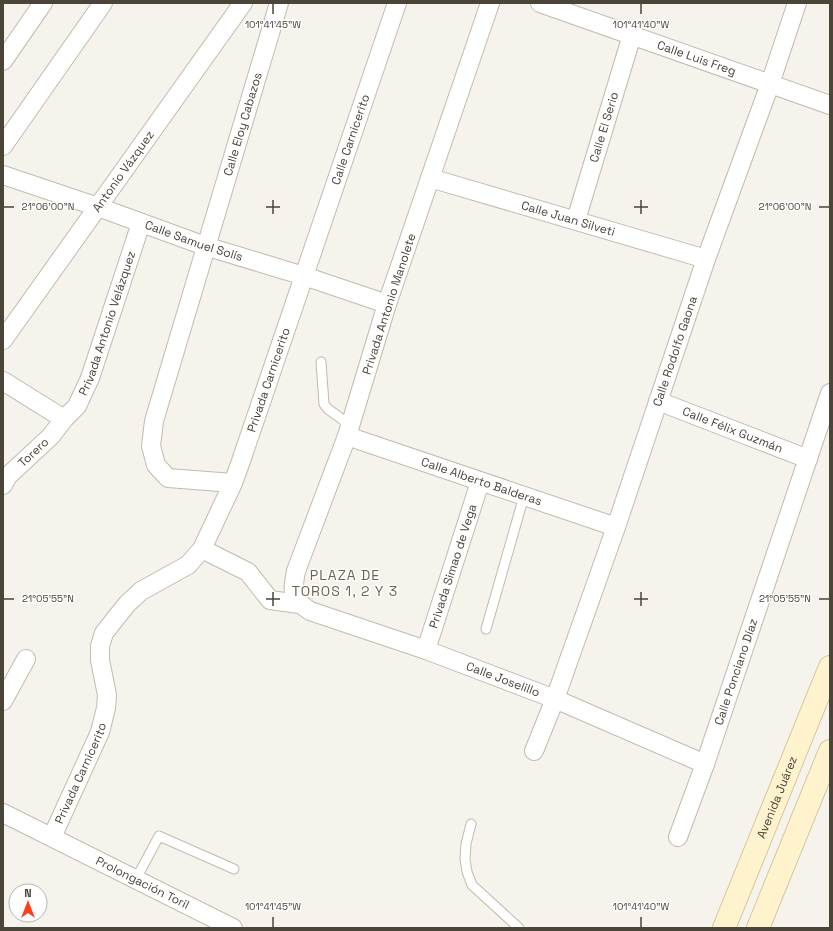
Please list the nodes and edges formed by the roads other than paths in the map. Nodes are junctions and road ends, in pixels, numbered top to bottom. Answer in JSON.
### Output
{"nodes":[{"id":1,"x":43,"y":3,"type":"edge"},
{"id":2,"x":103,"y":3,"type":"edge"},
{"id":3,"x":243,"y":3,"type":"edge"},
{"id":4,"x":280,"y":3,"type":"edge"},
{"id":5,"x":397,"y":3,"type":"edge"},
{"id":6,"x":490,"y":3,"type":"edge"},
{"id":7,"x":540,"y":3,"type":"edge"},
{"id":8,"x":797,"y":3,"type":"edge"},
{"id":9,"x":632,"y":35,"type":"junction"},
{"id":10,"x":3,"y":61,"type":"edge"},
{"id":11,"x":770,"y":84,"type":"junction"},
{"id":12,"x":830,"y":105,"type":"edge"},
{"id":13,"x":3,"y":146,"type":"edge"},
{"id":14,"x":3,"y":175,"type":"edge"},
{"id":15,"x":430,"y":178,"type":"junction"},
{"id":16,"x":98,"y":207,"type":"junction"},
{"id":17,"x":576,"y":220,"type":"junction"},
{"id":18,"x":141,"y":223,"type":"junction"},
{"id":19,"x":205,"y":246,"type":"junction"},
{"id":20,"x":706,"y":259,"type":"junction"},
{"id":21,"x":304,"y":276,"type":"junction"},
{"id":22,"x":387,"y":304,"type":"junction"},
{"id":23,"x":3,"y":340,"type":"edge"},
{"id":24,"x":321,"y":362,"type":"dead end"},
{"id":25,"x":3,"y":381,"type":"edge"},
{"id":26,"x":830,"y":393,"type":"edge"},
{"id":27,"x":658,"y":401,"type":"junction"},
{"id":28,"x":64,"y":419,"type":"junction"},
{"id":29,"x":348,"y":430,"type":"junction"},
{"id":30,"x":808,"y":459,"type":"junction"},
{"id":31,"x":5,"y":478,"type":"edge"},
{"id":32,"x":480,"y":482,"type":"junction"},
{"id":33,"x":232,"y":484,"type":"junction"},
{"id":34,"x":524,"y":496,"type":"junction"},
{"id":35,"x":616,"y":527,"type":"junction"},
{"id":36,"x":202,"y":549,"type":"junction"},
{"id":37,"x":299,"y":604,"type":"junction"},
{"id":38,"x":486,"y":629,"type":"dead end"},
{"id":39,"x":426,"y":650,"type":"junction"},
{"id":40,"x":26,"y":659,"type":"dead end"},
{"id":41,"x":830,"y":667,"type":"edge"},
{"id":42,"x":825,"y":693,"type":"edge"},
{"id":43,"x":555,"y":699,"type":"junction"},
{"id":44,"x":3,"y":701,"type":"edge"},
{"id":45,"x":830,"y":750,"type":"edge"},
{"id":46,"x":534,"y":751,"type":"dead end"},
{"id":47,"x":705,"y":764,"type":"junction"},
{"id":48,"x":3,"y":813,"type":"edge"},
{"id":49,"x":471,"y":824,"type":"dead end"},
{"id":50,"x":52,"y":837,"type":"junction"},
{"id":51,"x":678,"y":837,"type":"dead end"},
{"id":52,"x":234,"y":868,"type":"dead end"},
{"id":53,"x":136,"y":879,"type":"junction"},
{"id":54,"x":233,"y":928,"type":"edge"},
{"id":55,"x":519,"y":928,"type":"edge"},
{"id":56,"x":724,"y":928,"type":"edge"},
{"id":57,"x":758,"y":928,"type":"edge"}],
"edges":[{"from":1,"to":10,"type":"street"},
{"from":2,"to":13,"type":"street"},
{"from":3,"to":16,"type":"street","name":"Antonio Vázquez"},
{"from":4,"to":19,"type":"street","name":"Calle Eloy Cabazos"},
{"from":5,"to":21,"type":"street","name":"Calle Carnicerito"},
{"from":6,"to":15,"type":"street","name":"Privada Antonio Manolete"},
{"from":7,"to":9,"type":"street","name":"Calle Luis Freg"},
{"from":8,"to":11,"type":"street","name":"Calle Rodolfo Gaona"},
{"from":9,"to":11,"type":"street","name":"Calle Luis Freg"},
{"from":9,"to":17,"type":"street","name":"Calle El Serio"},
{"from":11,"to":12,"type":"street","name":"Calle Luis Freg"},
{"from":11,"to":20,"type":"street","name":"Calle Rodolfo Gaona"},
{"from":14,"to":16,"type":"street","name":"Calle Samuel Solís"},
{"from":15,"to":17,"type":"street","name":"Calle Juan Silveti"},
{"from":15,"to":22,"type":"street","name":"Privada Antonio Manolete"},
{"from":16,"to":18,"type":"street","name":"Calle Samuel Solís"},
{"from":16,"to":23,"type":"street","name":"Antonio Vázquez"},
{"from":17,"to":20,"type":"street","name":"Calle Juan Silveti"},
{"from":18,"to":19,"type":"street","name":"Calle Samuel Solís"},
{"from":18,"to":28,"type":"street","name":"Privada Antonio Velázquez"},
{"from":19,"to":21,"type":"street","name":"Calle Samuel Solís"},
{"from":19,"to":33,"type":"street","name":"Calle Eloy Cabazos"},
{"from":20,"to":27,"type":"street","name":"Calle Rodolfo Gaona"},
{"from":21,"to":22,"type":"street","name":"Calle Samuel Solís"},
{"from":21,"to":33,"type":"street","name":"Privada Carnicerito"},
{"from":22,"to":29,"type":"street","name":"Privada Antonio Manolete"},
{"from":24,"to":29,"type":"lane"},
{"from":25,"to":28,"type":"street"},
{"from":26,"to":30,"type":"street","name":"Calle Ponciano Díaz"},
{"from":27,"to":30,"type":"street","name":"Calle Félix Guzmán"},
{"from":27,"to":35,"type":"street","name":"Calle Rodolfo Gaona"},
{"from":28,"to":31,"type":"street","name":"Torero"},
{"from":29,"to":32,"type":"street","name":"Calle Alberto Balderas"},
{"from":29,"to":37,"type":"street","name":"Privada Antonio Manolete"},
{"from":30,"to":47,"type":"street","name":"Calle Ponciano Díaz"},
{"from":32,"to":34,"type":"street","name":"Calle Alberto Balderas"},
{"from":32,"to":39,"type":"street","name":"Privada Simao de Vega"},
{"from":33,"to":36,"type":"street","name":"Privada Carnicerito"},
{"from":34,"to":35,"type":"street","name":"Calle Alberto Balderas"},
{"from":34,"to":38,"type":"lane"},
{"from":35,"to":43,"type":"street","name":"Calle Rodolfo Gaona"},
{"from":36,"to":37,"type":"street","name":"Calle Joselillo"},
{"from":36,"to":50,"type":"street","name":"Privada Carnicerito"},
{"from":37,"to":39,"type":"street","name":"Calle Joselillo"},
{"from":39,"to":43,"type":"street","name":"Calle Joselillo"},
{"from":40,"to":44,"type":"street"},
{"from":41,"to":42,"type":"main road","name":"Avenida Juárez"},
{"from":42,"to":56,"type":"main road","name":"Avenida Juárez"},
{"from":43,"to":46,"type":"street","name":"Calle Rodolfo Gaona"},
{"from":43,"to":47,"type":"street","name":"Calle Joselillo"},
{"from":45,"to":57,"type":"main road"},
{"from":47,"to":51,"type":"street","name":"Calle Ponciano Díaz"},
{"from":48,"to":50,"type":"street","name":"Prolongación Toril"},
{"from":49,"to":55,"type":"lane"},
{"from":50,"to":53,"type":"street","name":"Prolongación Toril"},
{"from":52,"to":53,"type":"lane"},
{"from":53,"to":54,"type":"street","name":"Prolongación Toril"}]}
